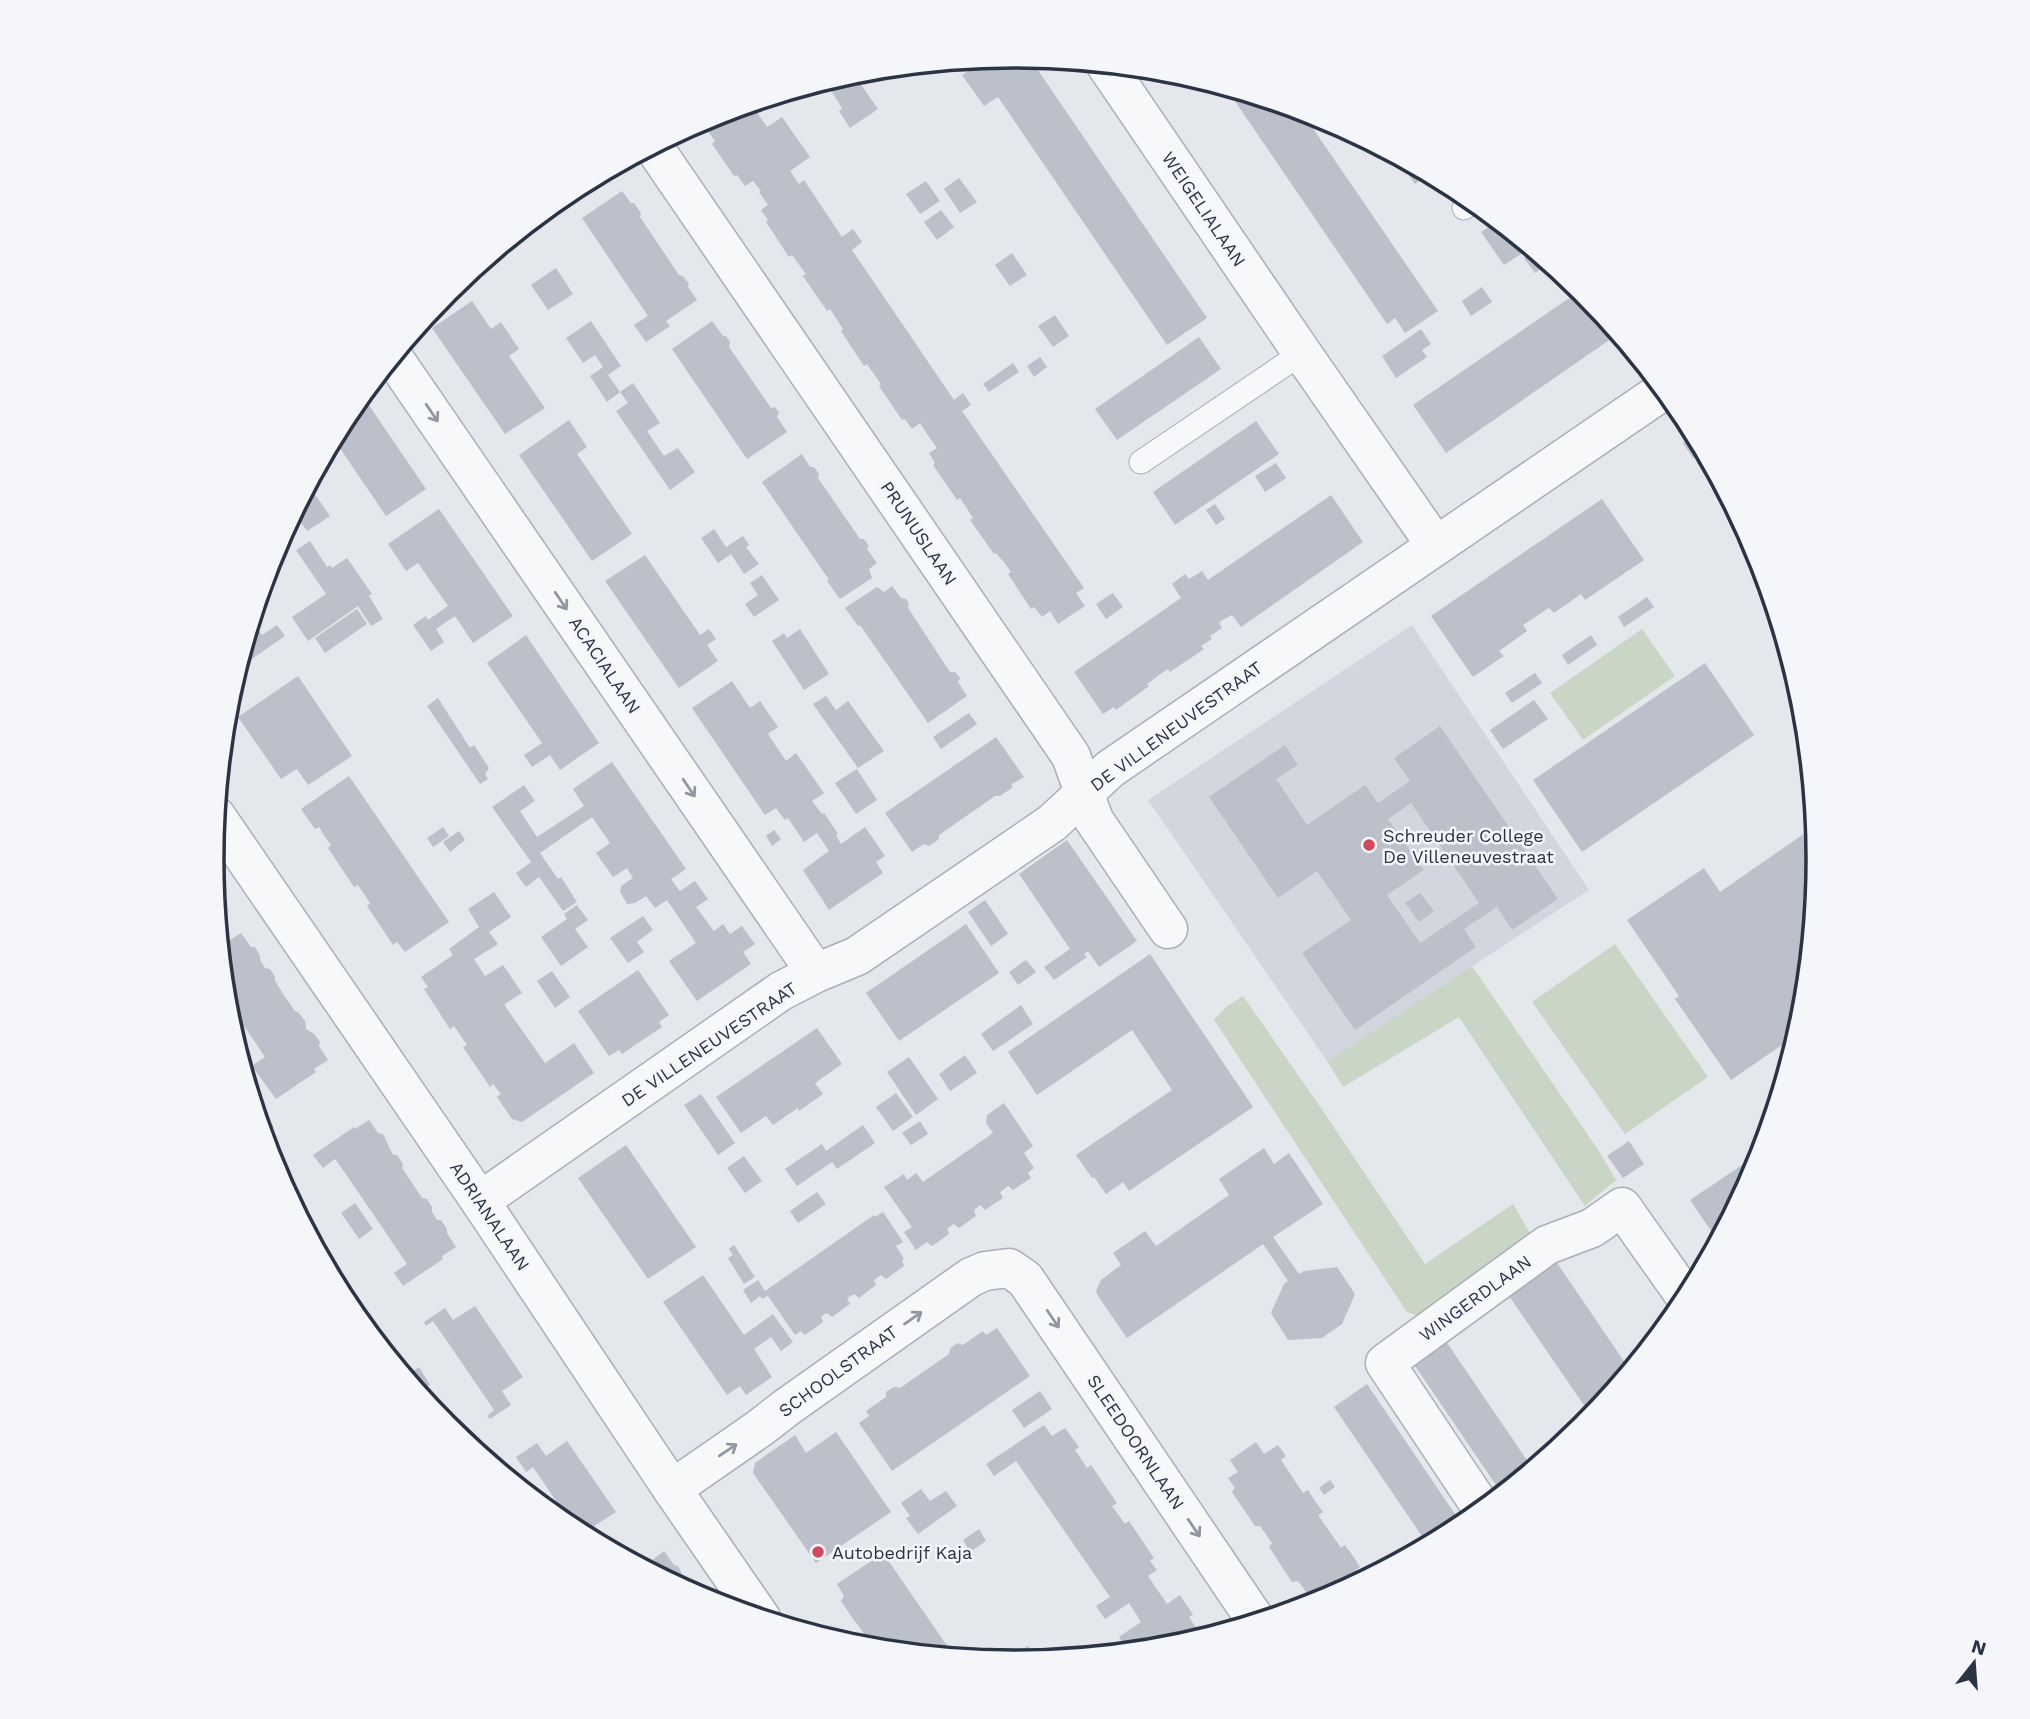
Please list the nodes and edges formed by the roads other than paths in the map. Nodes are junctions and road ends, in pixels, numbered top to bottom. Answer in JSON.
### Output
{"nodes":[{"id":1,"x":1112,"y":74,"type":"edge"},
{"id":2,"x":658,"y":154,"type":"edge"},
{"id":3,"x":1302,"y":354,"type":"junction"},
{"id":4,"x":398,"y":364,"type":"edge"},
{"id":5,"x":1656,"y":396,"type":"edge"},
{"id":6,"x":1141,"y":462,"type":"dead end"},
{"id":7,"x":1436,"y":546,"type":"junction"},
{"id":8,"x":1084,"y":792,"type":"junction"},
{"id":9,"x":225,"y":829,"type":"edge"},
{"id":10,"x":1168,"y":929,"type":"dead end"},
{"id":11,"x":816,"y":973,"type":"junction"},
{"id":12,"x":480,"y":1201,"type":"junction"},
{"id":13,"x":1009,"y":1268,"type":"joint"},
{"id":14,"x":1680,"y":1288,"type":"edge"},
{"id":15,"x":672,"y":1489,"type":"junction"},
{"id":16,"x":1477,"y":1501,"type":"edge"},
{"id":17,"x":753,"y":1606,"type":"edge"},
{"id":18,"x":1252,"y":1614,"type":"edge"}],
"edges":[{"from":1,"to":3,"type":"street","name":"WEIGELIALAAN"},
{"from":2,"to":8,"type":"street","name":"PRUNUSLAAN"},
{"from":3,"to":6,"type":"lane"},
{"from":3,"to":7,"type":"street","name":"WEIGELIALAAN"},
{"from":4,"to":11,"type":"street","name":"ACACIALAAN","one_way":true},
{"from":5,"to":7,"type":"street","name":"DE VILLENEUVESTRAAT"},
{"from":7,"to":8,"type":"street","name":"DE VILLENEUVESTRAAT"},
{"from":8,"to":10,"type":"street","name":"PRUNUSLAAN"},
{"from":8,"to":11,"type":"street","name":"DE VILLENEUVESTRAAT"},
{"from":9,"to":12,"type":"street","name":"ADRIANALAAN"},
{"from":11,"to":12,"type":"street","name":"DE VILLENEUVESTRAAT"},
{"from":12,"to":15,"type":"street","name":"ADRIANALAAN"},
{"from":15,"to":13,"type":"street","name":"SCHOOLSTRAAT","one_way":true},
{"from":13,"to":18,"type":"street","name":"SLEEDOORNLAAN","one_way":true},
{"from":14,"to":16,"type":"street","name":"WINGERDLAAN"},
{"from":15,"to":17,"type":"street","name":"ADRIANALAAN"}]}
